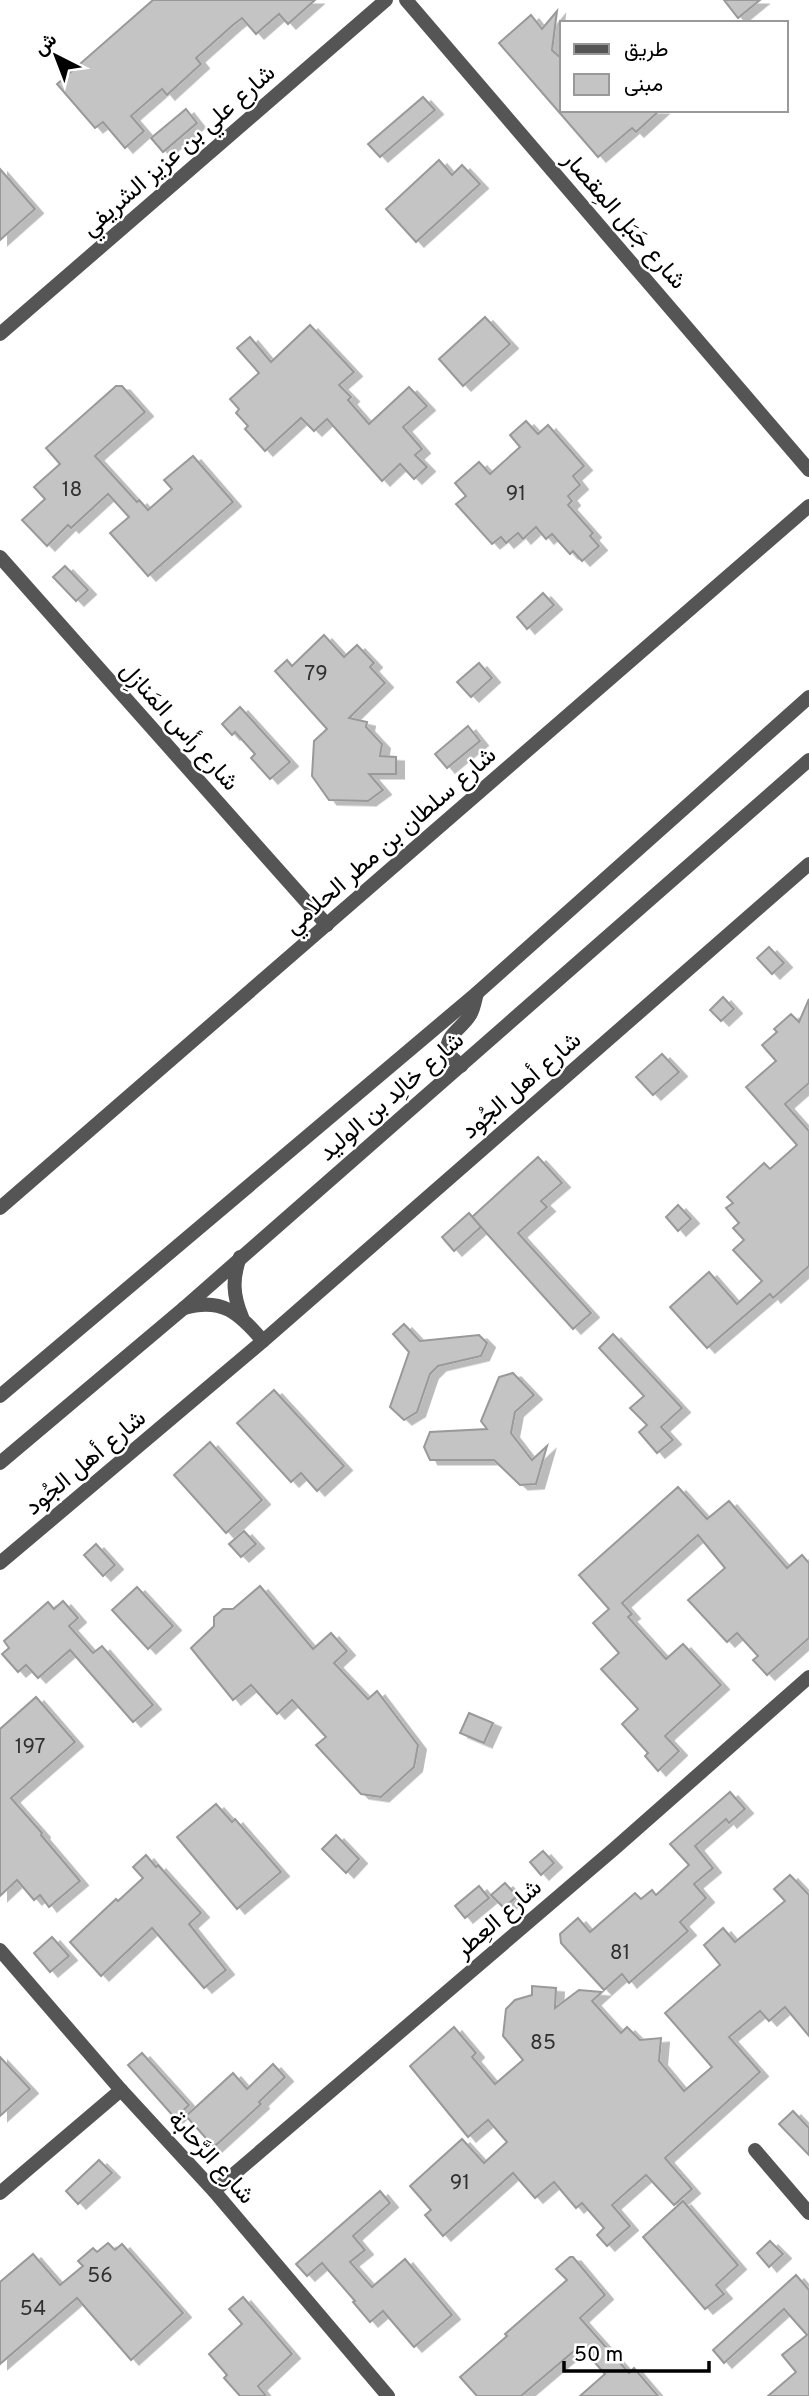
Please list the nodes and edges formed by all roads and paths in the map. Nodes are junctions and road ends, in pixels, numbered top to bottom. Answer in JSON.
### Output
{"nodes":[{"id":1,"x":386,"y":0,"type":"edge"},
{"id":2,"x":406,"y":0,"type":"edge"},
{"id":3,"x":0,"y":334,"type":"edge"},
{"id":4,"x":809,"y":470,"type":"edge"},
{"id":5,"x":809,"y":506,"type":"edge"},
{"id":6,"x":0,"y":557,"type":"edge"},
{"id":7,"x":809,"y":697,"type":"edge"},
{"id":8,"x":809,"y":760,"type":"edge"},
{"id":9,"x":809,"y":864,"type":"edge"},
{"id":10,"x":327,"y":925,"type":"junction"},
{"id":11,"x":477,"y":993,"type":"junction"},
{"id":12,"x":461,"y":1066,"type":"junction"},
{"id":13,"x":0,"y":1208,"type":"edge"},
{"id":14,"x":240,"y":1257,"type":"junction"},
{"id":15,"x":184,"y":1308,"type":"junction"},
{"id":16,"x":243,"y":1318,"type":"junction"},
{"id":17,"x":263,"y":1341,"type":"junction"},
{"id":18,"x":0,"y":1396,"type":"edge"},
{"id":19,"x":0,"y":1463,"type":"edge"},
{"id":20,"x":0,"y":1563,"type":"edge"},
{"id":21,"x":809,"y":1677,"type":"edge"},
{"id":22,"x":0,"y":1950,"type":"edge"},
{"id":23,"x":121,"y":2090,"type":"junction"},
{"id":24,"x":755,"y":2150,"type":"dead end"},
{"id":25,"x":214,"y":2191,"type":"junction"},
{"id":26,"x":0,"y":2193,"type":"edge"},
{"id":27,"x":809,"y":2213,"type":"edge"},
{"id":28,"x":388,"y":2396,"type":"edge"}],
"edges":[{"from":1,"to":3,"type":"street","name":"شارع علي بن عزيز الشريفي"},
{"from":2,"to":4,"type":"street","name":"شارع جَبَل المِقصار"},
{"from":5,"to":10,"type":"street","name":"شارع سلطان بن مطر الحلامي"},
{"from":6,"to":10,"type":"street","name":"شارع رأس المَنازِل"},
{"from":7,"to":11,"type":"street","name":"شارع خالِد بن الوليد"},
{"from":8,"to":12,"type":"street","name":"شارع خالِد بن الوليد"},
{"from":9,"to":17,"type":"street","name":"شارع أهل الجُود"},
{"from":10,"to":13,"type":"street","name":"شارع سلطان بن مطر الحلامي"},
{"from":11,"to":12,"type":"street"},
{"from":11,"to":18,"type":"street","name":"شارع خالِد بن الوليد"},
{"from":12,"to":14,"type":"street","name":"شارع خالِد بن الوليد"},
{"from":14,"to":15,"type":"street","name":"شارع خالِد بن الوليد"},
{"from":14,"to":16,"type":"street"},
{"from":15,"to":16,"type":"street"},
{"from":15,"to":19,"type":"street","name":"شارع خالِد بن الوليد"},
{"from":16,"to":17,"type":"street"},
{"from":17,"to":20,"type":"street","name":"شارع أهل الجُود"},
{"from":21,"to":25,"type":"street","name":"شارع العِطر"},
{"from":22,"to":23,"type":"street","name":"شارع الرَّحابة"},
{"from":23,"to":25,"type":"street","name":"شارع الرَّحابة"},
{"from":23,"to":26,"type":"street"},
{"from":24,"to":27,"type":"street"},
{"from":25,"to":28,"type":"street","name":"شارع الرَّحابة"}]}
